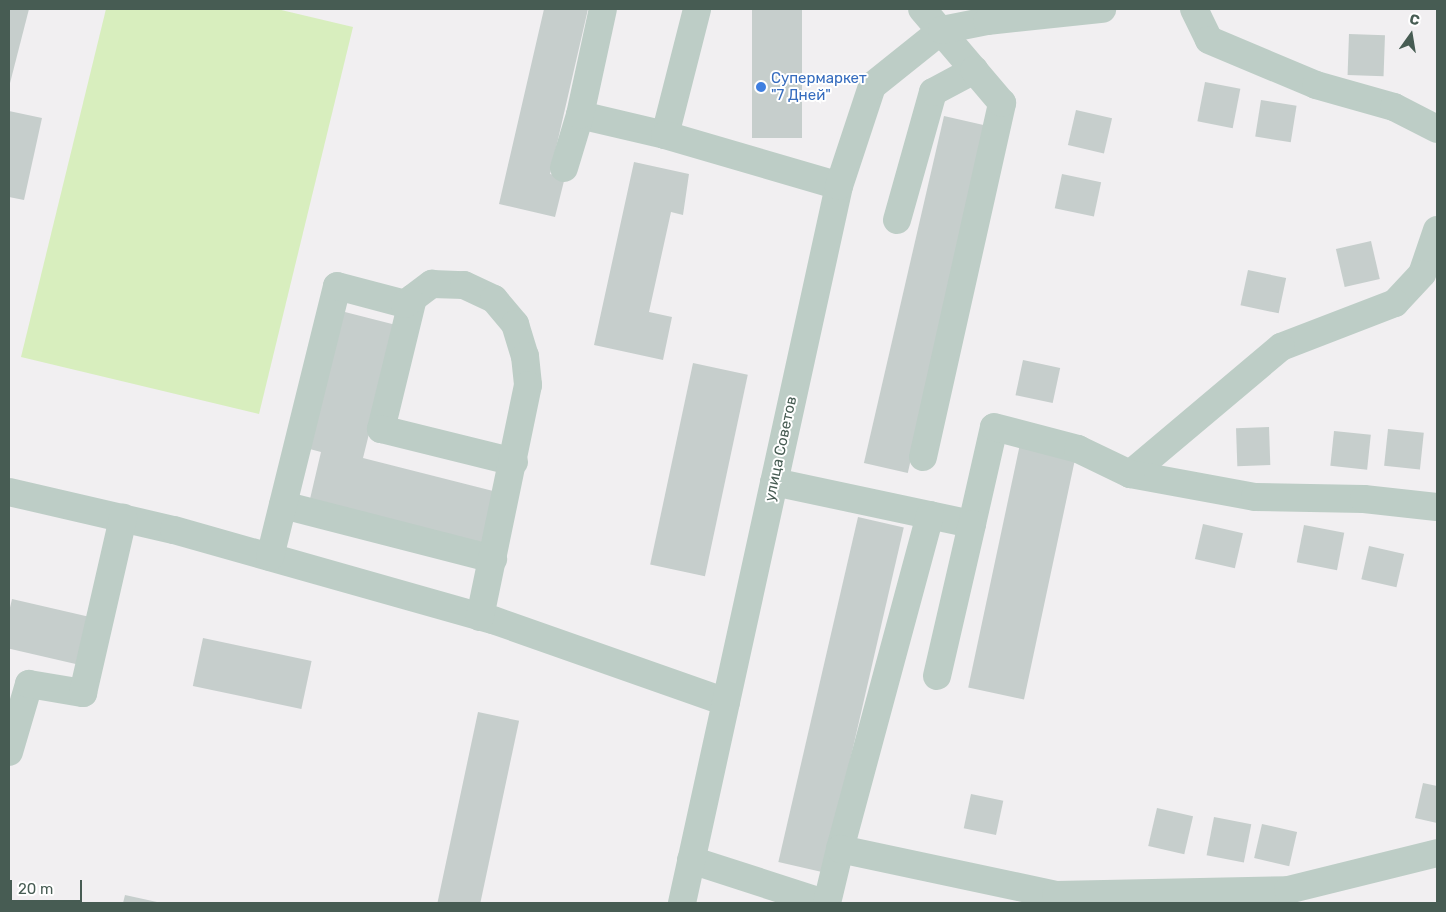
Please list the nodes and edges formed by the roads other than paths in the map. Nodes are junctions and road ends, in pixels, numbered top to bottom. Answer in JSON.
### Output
{"nodes":[{"id":1,"x":603,"y":9,"type":"edge"},
{"id":2,"x":697,"y":9,"type":"edge"},
{"id":3,"x":922,"y":9,"type":"edge"},
{"id":4,"x":1102,"y":9,"type":"edge"},
{"id":5,"x":1194,"y":9,"type":"edge"},
{"id":6,"x":942,"y":30,"type":"junction"},
{"id":7,"x":974,"y":70,"type":"junction"},
{"id":8,"x":580,"y":115,"type":"junction"},
{"id":9,"x":1437,"y":129,"type":"edge"},
{"id":10,"x":665,"y":134,"type":"junction"},
{"id":11,"x":564,"y":168,"type":"dead end"},
{"id":12,"x":838,"y":186,"type":"junction"},
{"id":13,"x":897,"y":220,"type":"dead end"},
{"id":14,"x":1437,"y":230,"type":"edge"},
{"id":15,"x":413,"y":298,"type":"junction"},
{"id":16,"x":923,"y":457,"type":"dead end"},
{"id":17,"x":514,"y":462,"type":"junction"},
{"id":18,"x":1130,"y":474,"type":"junction"},
{"id":19,"x":774,"y":482,"type":"junction"},
{"id":20,"x":9,"y":492,"type":"edge"},
{"id":21,"x":283,"y":505,"type":"junction"},
{"id":22,"x":1437,"y":507,"type":"edge"},
{"id":23,"x":930,"y":515,"type":"junction"},
{"id":24,"x":123,"y":518,"type":"junction"},
{"id":25,"x":972,"y":524,"type":"junction"},
{"id":26,"x":270,"y":557,"type":"junction"},
{"id":27,"x":493,"y":559,"type":"junction"},
{"id":28,"x":480,"y":617,"type":"junction"},
{"id":29,"x":937,"y":676,"type":"dead end"},
{"id":30,"x":726,"y":702,"type":"junction"},
{"id":31,"x":9,"y":752,"type":"edge"},
{"id":32,"x":840,"y":849,"type":"junction"},
{"id":33,"x":1437,"y":853,"type":"edge"},
{"id":34,"x":691,"y":860,"type":"junction"},
{"id":35,"x":682,"y":903,"type":"edge"},
{"id":36,"x":826,"y":903,"type":"edge"}],
"edges":[{"from":1,"to":8,"type":"street"},
{"from":2,"to":10,"type":"street"},
{"from":3,"to":6,"type":"street"},
{"from":4,"to":6,"type":"street"},
{"from":5,"to":9,"type":"street"},
{"from":6,"to":7,"type":"street"},
{"from":6,"to":12,"type":"street","name":"улица Советов"},
{"from":7,"to":13,"type":"street"},
{"from":7,"to":16,"type":"street"},
{"from":8,"to":10,"type":"street"},
{"from":8,"to":11,"type":"street"},
{"from":10,"to":12,"type":"street"},
{"from":12,"to":19,"type":"street","name":"улица Советов"},
{"from":14,"to":18,"type":"street"},
{"from":15,"to":17,"type":"street"},
{"from":15,"to":17,"type":"street"},
{"from":15,"to":21,"type":"street"},
{"from":17,"to":27,"type":"street"},
{"from":18,"to":22,"type":"street"},
{"from":18,"to":25,"type":"street"},
{"from":19,"to":23,"type":"street"},
{"from":19,"to":30,"type":"street","name":"улица Советов"},
{"from":20,"to":24,"type":"street"},
{"from":21,"to":26,"type":"street"},
{"from":21,"to":27,"type":"street"},
{"from":23,"to":25,"type":"street"},
{"from":23,"to":32,"type":"street"},
{"from":24,"to":26,"type":"street"},
{"from":24,"to":31,"type":"street"},
{"from":25,"to":29,"type":"street"},
{"from":26,"to":28,"type":"street"},
{"from":27,"to":28,"type":"street"},
{"from":28,"to":30,"type":"street"},
{"from":30,"to":34,"type":"street","name":"улица Советов"},
{"from":32,"to":33,"type":"street"},
{"from":32,"to":36,"type":"street"},
{"from":34,"to":35,"type":"street","name":"улица Советов"},
{"from":34,"to":36,"type":"street"}]}
